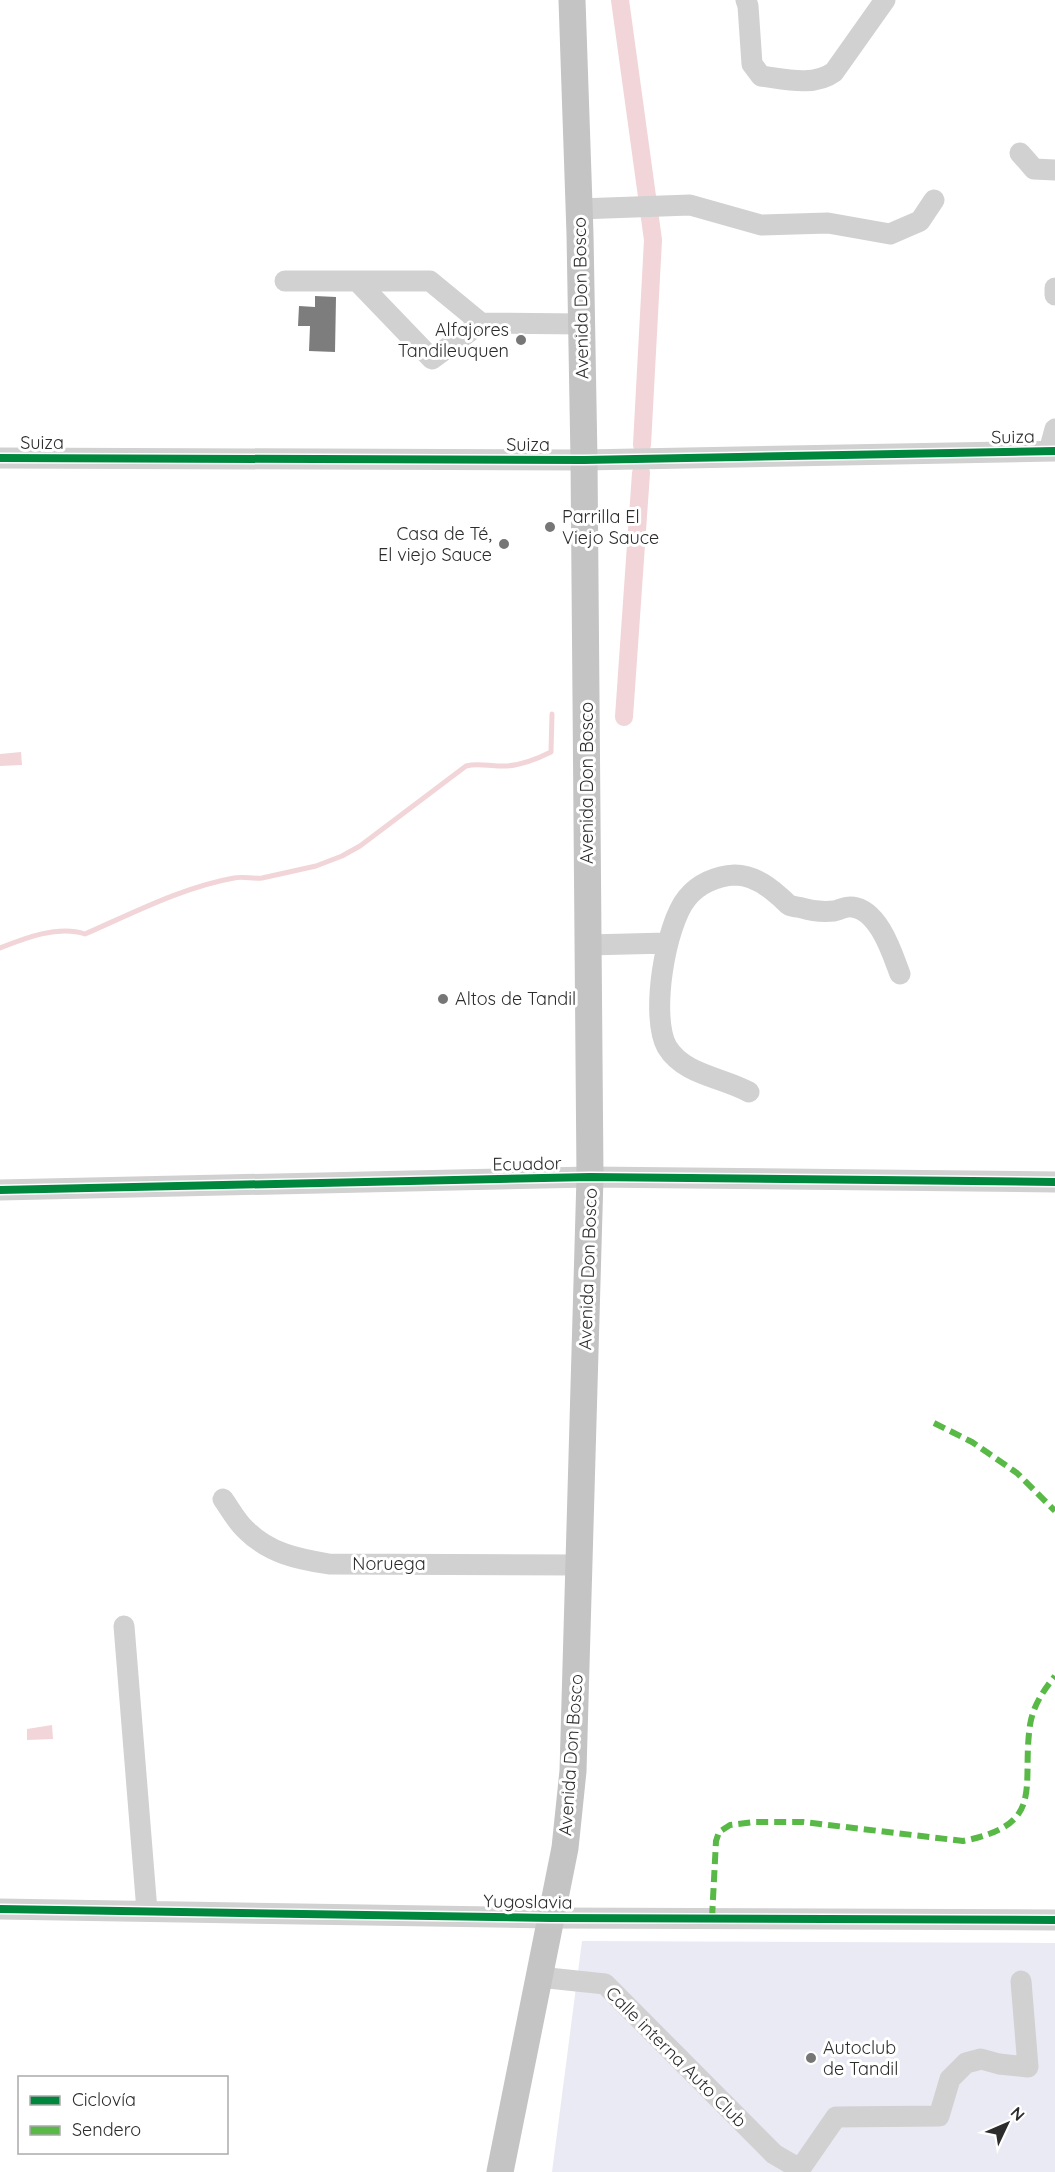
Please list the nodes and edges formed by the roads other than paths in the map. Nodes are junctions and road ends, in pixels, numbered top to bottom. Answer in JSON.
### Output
{"nodes":[{"id":1,"x":572,"y":0,"type":"edge"},
{"id":2,"x":746,"y":0,"type":"edge"},
{"id":3,"x":885,"y":0,"type":"edge"},
{"id":4,"x":1020,"y":153,"type":"dead end"},
{"id":5,"x":1055,"y":170,"type":"edge"},
{"id":6,"x":934,"y":200,"type":"dead end"},
{"id":7,"x":579,"y":209,"type":"junction"},
{"id":8,"x":285,"y":281,"type":"dead end"},
{"id":9,"x":357,"y":281,"type":"junction"},
{"id":10,"x":1055,"y":288,"type":"edge"},
{"id":11,"x":1055,"y":295,"type":"edge"},
{"id":12,"x":481,"y":323,"type":"junction"},
{"id":13,"x":582,"y":324,"type":"junction"},
{"id":14,"x":1055,"y":429,"type":"edge"},
{"id":15,"x":1052,"y":451,"type":"edge"},
{"id":16,"x":0,"y":458,"type":"edge"},
{"id":17,"x":584,"y":460,"type":"junction"},
{"id":18,"x":667,"y":944,"type":"junction"},
{"id":19,"x":588,"y":945,"type":"junction"},
{"id":20,"x":900,"y":974,"type":"dead end"},
{"id":21,"x":749,"y":1092,"type":"dead end"},
{"id":22,"x":590,"y":1177,"type":"junction"},
{"id":23,"x":1055,"y":1182,"type":"edge"},
{"id":24,"x":0,"y":1190,"type":"edge"},
{"id":25,"x":223,"y":1500,"type":"dead end"},
{"id":26,"x":579,"y":1566,"type":"junction"},
{"id":27,"x":124,"y":1626,"type":"dead end"},
{"id":28,"x":0,"y":1909,"type":"edge"},
{"id":29,"x":147,"y":1911,"type":"junction"},
{"id":30,"x":551,"y":1918,"type":"junction"},
{"id":31,"x":1055,"y":1920,"type":"edge"},
{"id":32,"x":539,"y":1977,"type":"junction"},
{"id":33,"x":1022,"y":1981,"type":"dead end"},
{"id":34,"x":800,"y":2171,"type":"edge"},
{"id":35,"x":500,"y":2172,"type":"edge"}],
"edges":[{"from":1,"to":7,"type":"main road","name":"Avenida Don Bosco"},
{"from":2,"to":3,"type":"street"},
{"from":4,"to":5,"type":"street"},
{"from":6,"to":7,"type":"street"},
{"from":7,"to":13,"type":"main road","name":"Avenida Don Bosco"},
{"from":8,"to":9,"type":"street"},
{"from":9,"to":12,"type":"street"},
{"from":9,"to":12,"type":"street"},
{"from":10,"to":11,"type":"street"},
{"from":12,"to":13,"type":"street"},
{"from":13,"to":17,"type":"main road","name":"Avenida Don Bosco"},
{"from":14,"to":15,"type":"street"},
{"from":15,"to":17,"type":"street","name":"Suiza"},
{"from":16,"to":17,"type":"street","name":"Suiza"},
{"from":17,"to":19,"type":"main road","name":"Avenida Don Bosco"},
{"from":18,"to":19,"type":"street"},
{"from":18,"to":20,"type":"street"},
{"from":18,"to":21,"type":"street"},
{"from":19,"to":22,"type":"main road","name":"Avenida Don Bosco"},
{"from":22,"to":23,"type":"street","name":"Ecuador"},
{"from":22,"to":24,"type":"street","name":"Ecuador"},
{"from":22,"to":26,"type":"main road","name":"Avenida Don Bosco"},
{"from":25,"to":26,"type":"street","name":"Noruega"},
{"from":26,"to":30,"type":"main road","name":"Avenida Don Bosco"},
{"from":27,"to":29,"type":"street"},
{"from":28,"to":29,"type":"street","name":"Yugoslavia"},
{"from":29,"to":30,"type":"street","name":"Yugoslavia"},
{"from":30,"to":31,"type":"street","name":"Yugoslavia"},
{"from":30,"to":32,"type":"main road","name":"Avenida Don Bosco"},
{"from":32,"to":34,"type":"street","name":"Calle interna Auto Club"},
{"from":32,"to":35,"type":"main road","name":"Avenida Don Bosco"},
{"from":33,"to":34,"type":"street","name":"Calle interna Auto Club"}]}
